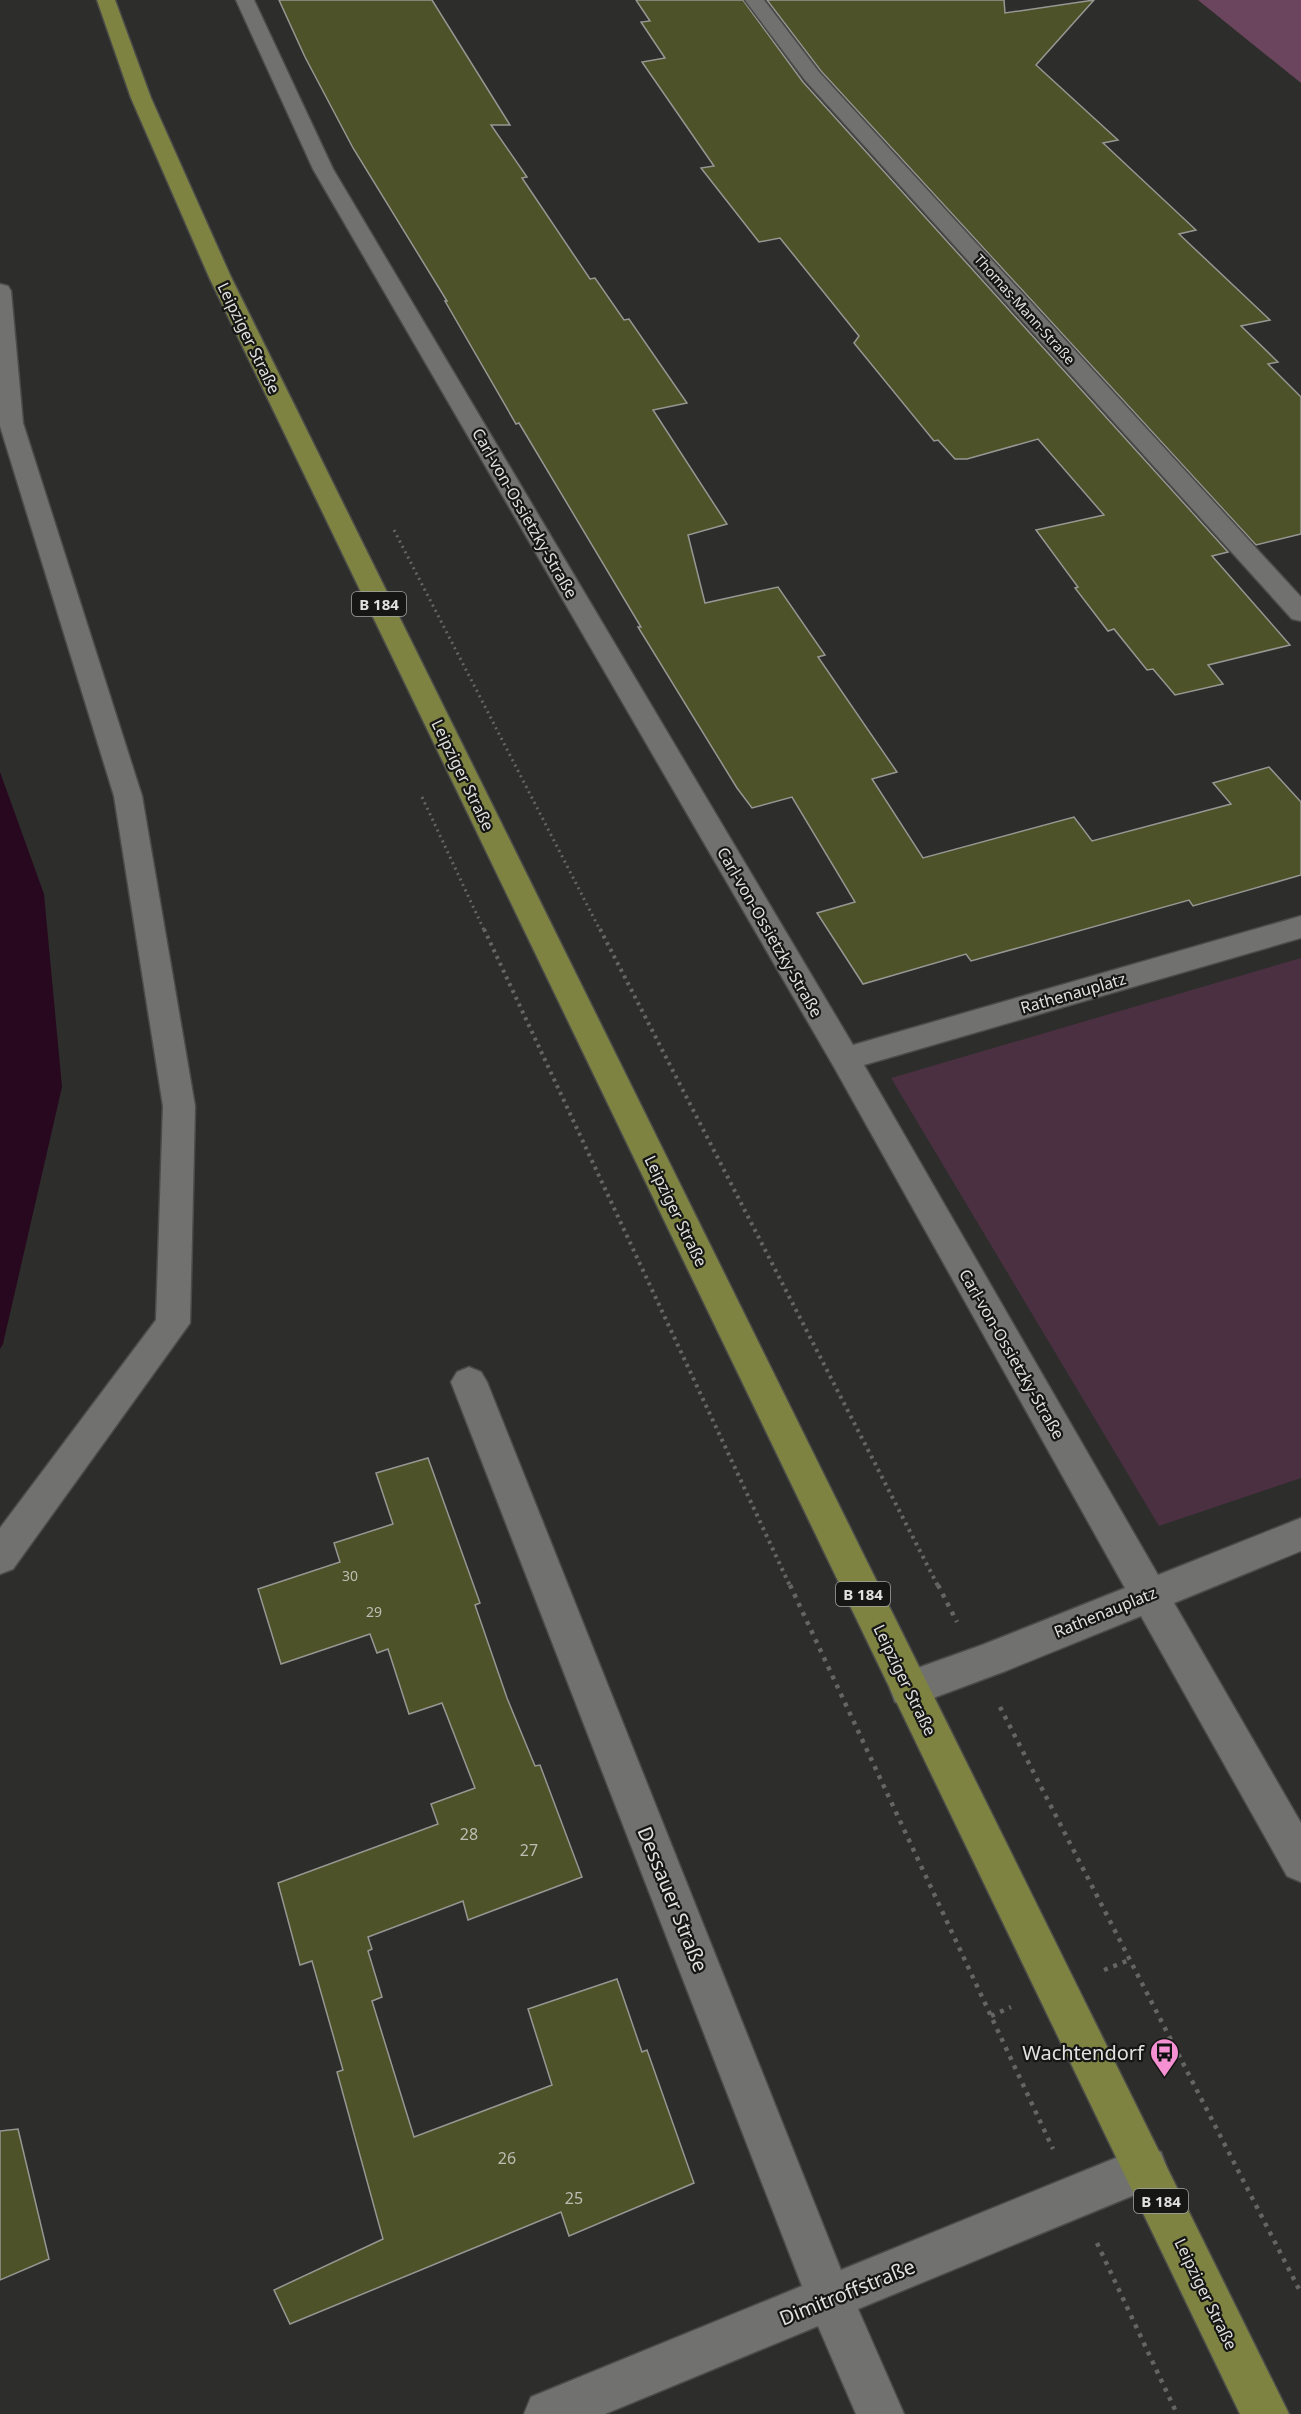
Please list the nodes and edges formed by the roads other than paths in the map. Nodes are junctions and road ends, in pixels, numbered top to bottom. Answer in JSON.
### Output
{"nodes":[{"id":1,"x":106,"y":0,"type":"edge"},
{"id":2,"x":245,"y":0,"type":"edge"},
{"id":3,"x":754,"y":0,"type":"edge"},
{"id":4,"x":0,"y":291,"type":"edge"},
{"id":5,"x":1301,"y":613,"type":"edge"},
{"id":6,"x":1301,"y":927,"type":"edge"},
{"id":7,"x":844,"y":1059,"type":"junction"},
{"id":8,"x":469,"y":1382,"type":"dead end"},
{"id":9,"x":1301,"y":1534,"type":"edge"},
{"id":10,"x":0,"y":1557,"type":"edge"},
{"id":11,"x":1148,"y":1594,"type":"junction"},
{"id":12,"x":909,"y":1689,"type":"junction"},
{"id":13,"x":1301,"y":1862,"type":"edge"},
{"id":14,"x":1145,"y":2168,"type":"junction"},
{"id":15,"x":830,"y":2299,"type":"junction"},
{"id":16,"x":548,"y":2414,"type":"edge"},
{"id":17,"x":880,"y":2414,"type":"edge"},
{"id":18,"x":1265,"y":2414,"type":"edge"}],
"edges":[{"from":1,"to":12,"type":"main road","name":"Leipziger Straße","number":"B 184"},
{"from":2,"to":7,"type":"street","name":"Carl-von-Ossietzky-Straße"},
{"from":3,"to":5,"type":"street","name":"Thomas-Mann-Straße"},
{"from":4,"to":10,"type":"street"},
{"from":6,"to":7,"type":"street","name":"Rathenauplatz"},
{"from":7,"to":11,"type":"street","name":"Carl-von-Ossietzky-Straße"},
{"from":8,"to":15,"type":"street","name":"Dessauer Straße"},
{"from":9,"to":11,"type":"street","name":"Rathenauplatz"},
{"from":11,"to":12,"type":"street","name":"Rathenauplatz"},
{"from":11,"to":13,"type":"street","name":"Carl-von-Ossietzky-Straße"},
{"from":12,"to":14,"type":"main road","name":"Leipziger Straße","number":"B 184"},
{"from":14,"to":15,"type":"street","name":"Dimitroffstraße"},
{"from":14,"to":18,"type":"main road","name":"Leipziger Straße","number":"B 184"},
{"from":15,"to":16,"type":"street","name":"Dimitroffstraße"},
{"from":15,"to":17,"type":"street","name":"Dessauer Straße"}]}
